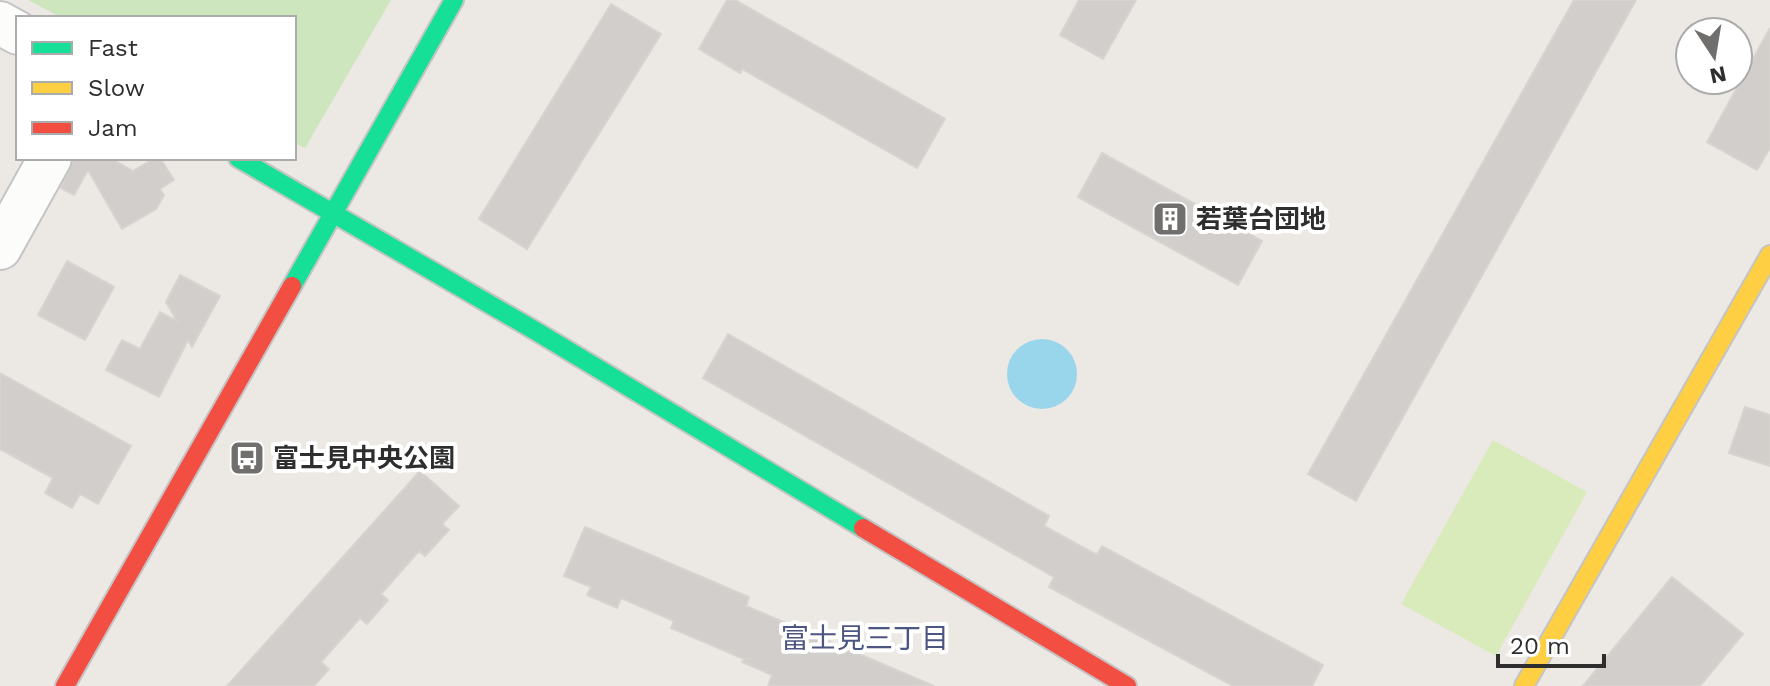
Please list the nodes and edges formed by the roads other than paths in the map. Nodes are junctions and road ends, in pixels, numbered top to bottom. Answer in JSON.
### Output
{"nodes":[{"id":1,"x":454,"y":0,"type":"edge"},
{"id":2,"x":49,"y":160,"type":"edge"},
{"id":3,"x":242,"y":160,"type":"edge"},
{"id":4,"x":335,"y":213,"type":"junction"},
{"id":5,"x":0,"y":248,"type":"edge"},
{"id":6,"x":1770,"y":255,"type":"edge"},
{"id":7,"x":65,"y":686,"type":"edge"},
{"id":8,"x":1127,"y":686,"type":"edge"},
{"id":9,"x":1524,"y":686,"type":"edge"}],
"edges":[{"from":1,"to":4,"type":"street"},
{"from":2,"to":5,"type":"street"},
{"from":3,"to":4,"type":"street"},
{"from":4,"to":7,"type":"street"},
{"from":4,"to":8,"type":"street"},
{"from":6,"to":9,"type":"street"}]}
